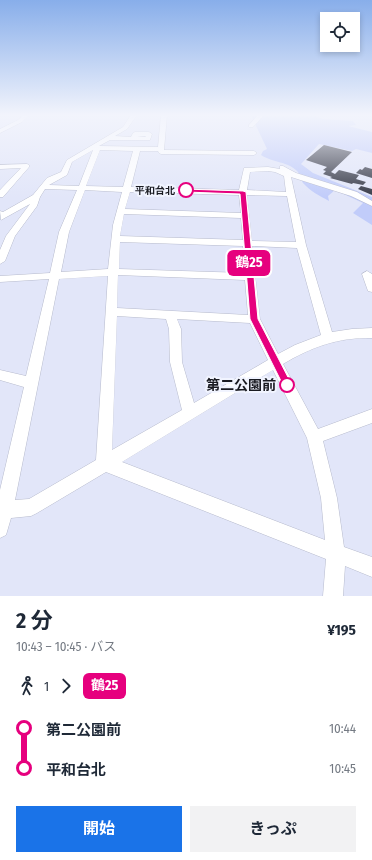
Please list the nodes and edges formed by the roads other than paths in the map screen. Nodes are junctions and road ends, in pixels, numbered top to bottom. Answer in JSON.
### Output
{"nodes":[{"id":1,"x":102,"y":143,"type":"edge"},
{"id":2,"x":130,"y":143,"type":"edge"},
{"id":3,"x":160,"y":143,"type":"edge"},
{"id":4,"x":135,"y":144,"type":"junction"},
{"id":5,"x":94,"y":148,"type":"junction"},
{"id":6,"x":159,"y":149,"type":"junction"},
{"id":7,"x":254,"y":153,"type":"dead end"},
{"id":8,"x":0,"y":167,"type":"edge"},
{"id":9,"x":275,"y":167,"type":"junction"},
{"id":10,"x":43,"y":187,"type":"junction"},
{"id":11,"x":82,"y":187,"type":"junction"},
{"id":12,"x":126,"y":188,"type":"junction"},
{"id":13,"x":243,"y":192,"type":"junction"},
{"id":14,"x":290,"y":194,"type":"junction"},
{"id":15,"x":0,"y":195,"type":"edge"},
{"id":16,"x":36,"y":197,"type":"junction"},
{"id":17,"x":372,"y":204,"type":"edge"},
{"id":18,"x":120,"y":211,"type":"junction"},
{"id":19,"x":0,"y":214,"type":"edge"},
{"id":20,"x":245,"y":216,"type":"junction"},
{"id":21,"x":115,"y":239,"type":"junction"},
{"id":22,"x":248,"y":244,"type":"junction"},
{"id":23,"x":301,"y":245,"type":"junction"},
{"id":24,"x":1,"y":254,"type":"edge"},
{"id":25,"x":113,"y":272,"type":"junction"},
{"id":26,"x":366,"y":274,"type":"dead end"},
{"id":27,"x":54,"y":275,"type":"junction"},
{"id":28,"x":251,"y":277,"type":"junction"},
{"id":29,"x":0,"y":279,"type":"edge"},
{"id":30,"x":372,"y":286,"type":"edge"},
{"id":31,"x":112,"y":312,"type":"junction"},
{"id":32,"x":170,"y":315,"type":"junction"},
{"id":33,"x":254,"y":319,"type":"junction"},
{"id":34,"x":372,"y":333,"type":"edge"},
{"id":35,"x":328,"y":337,"type":"junction"},
{"id":36,"x":276,"y":361,"type":"junction"},
{"id":37,"x":0,"y":376,"type":"edge"},
{"id":38,"x":31,"y":384,"type":"junction"},
{"id":39,"x":190,"y":412,"type":"junction"},
{"id":40,"x":372,"y":416,"type":"edge"},
{"id":41,"x":314,"y":437,"type":"junction"},
{"id":42,"x":104,"y":462,"type":"junction"},
{"id":43,"x":5,"y":510,"type":"junction"},
{"id":44,"x":0,"y":529,"type":"edge"},
{"id":45,"x":336,"y":554,"type":"junction"},
{"id":46,"x":372,"y":567,"type":"edge"},
{"id":47,"x":333,"y":596,"type":"edge"}],
"edges":[{"from":1,"to":5,"type":"street"},
{"from":2,"to":4,"type":"street"},
{"from":3,"to":6,"type":"street"},
{"from":4,"to":5,"type":"street"},
{"from":4,"to":6,"type":"street"},
{"from":4,"to":12,"type":"street"},
{"from":5,"to":10,"type":"street"},
{"from":5,"to":11,"type":"street"},
{"from":6,"to":7,"type":"street"},
{"from":8,"to":15,"type":"street"},
{"from":9,"to":13,"type":"street"},
{"from":9,"to":14,"type":"street"},
{"from":9,"to":17,"type":"street"},
{"from":10,"to":11,"type":"street"},
{"from":10,"to":16,"type":"street"},
{"from":11,"to":12,"type":"street"},
{"from":11,"to":27,"type":"street"},
{"from":12,"to":13,"type":"street"},
{"from":12,"to":18,"type":"street"},
{"from":13,"to":14,"type":"street"},
{"from":13,"to":20,"type":"street"},
{"from":14,"to":23,"type":"street"},
{"from":16,"to":19,"type":"street"},
{"from":16,"to":24,"type":"street"},
{"from":18,"to":20,"type":"street"},
{"from":18,"to":21,"type":"street"},
{"from":20,"to":22,"type":"street"},
{"from":21,"to":22,"type":"street"},
{"from":21,"to":25,"type":"street"},
{"from":22,"to":23,"type":"street"},
{"from":22,"to":28,"type":"street"},
{"from":23,"to":35,"type":"street"},
{"from":25,"to":27,"type":"street"},
{"from":25,"to":28,"type":"street"},
{"from":25,"to":31,"type":"street"},
{"from":26,"to":30,"type":"street"},
{"from":27,"to":29,"type":"street"},
{"from":27,"to":38,"type":"street"},
{"from":28,"to":33,"type":"street"},
{"from":31,"to":32,"type":"street"},
{"from":31,"to":42,"type":"street"},
{"from":32,"to":33,"type":"street"},
{"from":32,"to":39,"type":"street"},
{"from":33,"to":36,"type":"street"},
{"from":34,"to":35,"type":"street"},
{"from":35,"to":36,"type":"street"},
{"from":36,"to":39,"type":"street"},
{"from":36,"to":41,"type":"street"},
{"from":37,"to":38,"type":"street"},
{"from":38,"to":43,"type":"street"},
{"from":39,"to":42,"type":"street"},
{"from":40,"to":41,"type":"street"},
{"from":41,"to":45,"type":"street"},
{"from":42,"to":43,"type":"street"},
{"from":42,"to":45,"type":"street"},
{"from":43,"to":44,"type":"street"},
{"from":45,"to":46,"type":"street"},
{"from":45,"to":47,"type":"street"}]}
